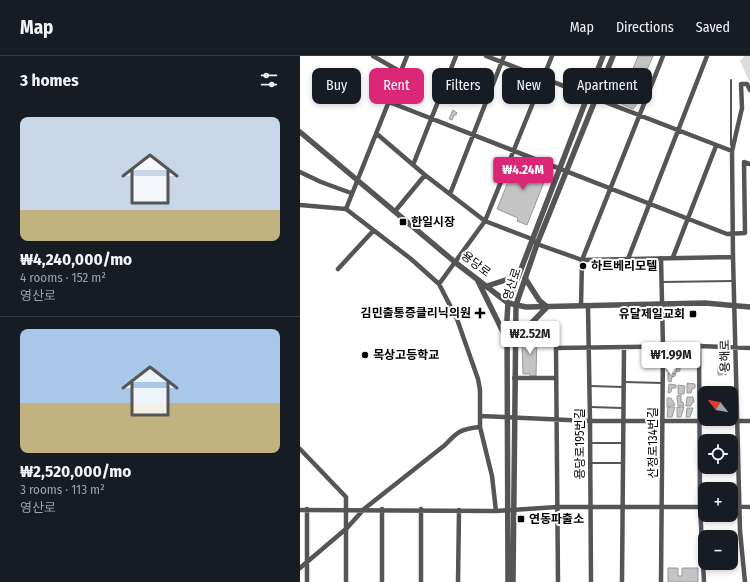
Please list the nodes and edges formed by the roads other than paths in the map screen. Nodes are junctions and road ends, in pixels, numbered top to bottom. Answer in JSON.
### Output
{"nodes":[{"id":1,"x":373,"y":56,"type":"edge"},
{"id":2,"x":407,"y":56,"type":"edge"},
{"id":3,"x":456,"y":56,"type":"edge"},
{"id":4,"x":486,"y":56,"type":"edge"},
{"id":5,"x":504,"y":56,"type":"edge"},
{"id":6,"x":552,"y":56,"type":"edge"},
{"id":7,"x":603,"y":56,"type":"edge"},
{"id":8,"x":613,"y":56,"type":"edge"},
{"id":9,"x":663,"y":56,"type":"edge"},
{"id":10,"x":707,"y":56,"type":"edge"},
{"id":11,"x":502,"y":62,"type":"junction"},
{"id":12,"x":394,"y":68,"type":"edge"},
{"id":13,"x":402,"y":68,"type":"edge"},
{"id":14,"x":517,"y":68,"type":"edge"},
{"id":15,"x":547,"y":68,"type":"edge"},
{"id":16,"x":598,"y":68,"type":"edge"},
{"id":17,"x":608,"y":68,"type":"edge"},
{"id":18,"x":731,"y":80,"type":"dead end"},
{"id":19,"x":750,"y":90,"type":"edge"},
{"id":20,"x":388,"y":104,"type":"edge"},
{"id":21,"x":394,"y":104,"type":"edge"},
{"id":22,"x":532,"y":104,"type":"edge"},
{"id":23,"x":585,"y":104,"type":"edge"},
{"id":24,"x":593,"y":104,"type":"edge"},
{"id":25,"x":610,"y":104,"type":"edge"},
{"id":26,"x":639,"y":116,"type":"junction"},
{"id":27,"x":431,"y":119,"type":"junction"},
{"id":28,"x":677,"y":130,"type":"junction"},
{"id":29,"x":300,"y":132,"type":"edge"},
{"id":30,"x":377,"y":134,"type":"junction"},
{"id":31,"x":473,"y":135,"type":"junction"},
{"id":32,"x":716,"y":146,"type":"junction"},
{"id":33,"x":513,"y":151,"type":"junction"},
{"id":34,"x":732,"y":151,"type":"junction"},
{"id":35,"x":750,"y":164,"type":"edge"},
{"id":36,"x":414,"y":165,"type":"junction"},
{"id":37,"x":559,"y":169,"type":"junction"},
{"id":38,"x":300,"y":172,"type":"edge"},
{"id":39,"x":566,"y":172,"type":"junction"},
{"id":40,"x":425,"y":175,"type":"junction"},
{"id":41,"x":358,"y":179,"type":"junction"},
{"id":42,"x":610,"y":189,"type":"junction"},
{"id":43,"x":351,"y":193,"type":"junction"},
{"id":44,"x":450,"y":194,"type":"junction"},
{"id":45,"x":649,"y":204,"type":"junction"},
{"id":46,"x":300,"y":205,"type":"edge"},
{"id":47,"x":346,"y":209,"type":"junction"},
{"id":48,"x":396,"y":210,"type":"junction"},
{"id":49,"x":688,"y":219,"type":"junction"},
{"id":50,"x":485,"y":221,"type":"junction"},
{"id":51,"x":373,"y":231,"type":"junction"},
{"id":52,"x":747,"y":233,"type":"edge"},
{"id":53,"x":733,"y":235,"type":"junction"},
{"id":54,"x":532,"y":239,"type":"junction"},
{"id":55,"x":537,"y":244,"type":"junction"},
{"id":56,"x":732,"y":256,"type":"junction"},
{"id":57,"x":674,"y":257,"type":"junction"},
{"id":58,"x":661,"y":258,"type":"junction"},
{"id":59,"x":628,"y":259,"type":"junction"},
{"id":60,"x":582,"y":260,"type":"junction"},
{"id":61,"x":456,"y":263,"type":"junction"},
{"id":62,"x":338,"y":269,"type":"dead end"},
{"id":63,"x":518,"y":276,"type":"junction"},
{"id":64,"x":476,"y":277,"type":"junction"},
{"id":65,"x":525,"y":278,"type":"junction"},
{"id":66,"x":733,"y":281,"type":"junction"},
{"id":67,"x":661,"y":282,"type":"junction"},
{"id":68,"x":440,"y":284,"type":"junction"},
{"id":69,"x":487,"y":286,"type":"junction"},
{"id":70,"x":508,"y":303,"type":"junction"},
{"id":71,"x":516,"y":305,"type":"junction"},
{"id":72,"x":661,"y":305,"type":"junction"},
{"id":73,"x":735,"y":305,"type":"junction"},
{"id":74,"x":581,"y":306,"type":"junction"},
{"id":75,"x":547,"y":307,"type":"junction"},
{"id":76,"x":588,"y":307,"type":"junction"},
{"id":77,"x":750,"y":307,"type":"edge"},
{"id":78,"x":507,"y":339,"type":"junction"},
{"id":79,"x":515,"y":340,"type":"junction"},
{"id":80,"x":699,"y":346,"type":"junction"},
{"id":81,"x":734,"y":346,"type":"junction"},
{"id":82,"x":663,"y":347,"type":"junction"},
{"id":83,"x":589,"y":348,"type":"junction"},
{"id":84,"x":624,"y":348,"type":"junction"},
{"id":85,"x":750,"y":348,"type":"edge"},
{"id":86,"x":514,"y":378,"type":"junction"},
{"id":87,"x":556,"y":378,"type":"junction"},
{"id":88,"x":663,"y":383,"type":"junction"},
{"id":89,"x":623,"y":384,"type":"junction"},
{"id":90,"x":590,"y":386,"type":"junction"},
{"id":91,"x":699,"y":386,"type":"edge"},
{"id":92,"x":736,"y":386,"type":"edge"},
{"id":93,"x":590,"y":407,"type":"junction"},
{"id":94,"x":623,"y":408,"type":"junction"},
{"id":95,"x":480,"y":416,"type":"junction"},
{"id":96,"x":507,"y":418,"type":"junction"},
{"id":97,"x":514,"y":418,"type":"junction"},
{"id":98,"x":556,"y":420,"type":"junction"},
{"id":99,"x":590,"y":421,"type":"junction"},
{"id":100,"x":623,"y":421,"type":"junction"},
{"id":101,"x":663,"y":421,"type":"junction"},
{"id":102,"x":698,"y":421,"type":"edge"},
{"id":103,"x":738,"y":421,"type":"edge"},
{"id":104,"x":750,"y":421,"type":"edge"},
{"id":105,"x":699,"y":426,"type":"edge"},
{"id":106,"x":737,"y":426,"type":"edge"},
{"id":107,"x":480,"y":427,"type":"junction"},
{"id":108,"x":590,"y":443,"type":"junction"},
{"id":109,"x":623,"y":443,"type":"junction"},
{"id":110,"x":300,"y":450,"type":"edge"},
{"id":111,"x":590,"y":463,"type":"junction"},
{"id":112,"x":623,"y":464,"type":"junction"},
{"id":113,"x":701,"y":482,"type":"edge"},
{"id":114,"x":740,"y":506,"type":"junction"},
{"id":115,"x":557,"y":507,"type":"junction"},
{"id":116,"x":590,"y":507,"type":"junction"},
{"id":117,"x":623,"y":507,"type":"junction"},
{"id":118,"x":662,"y":507,"type":"junction"},
{"id":119,"x":698,"y":507,"type":"edge"},
{"id":120,"x":750,"y":507,"type":"edge"},
{"id":121,"x":307,"y":509,"type":"junction"},
{"id":122,"x":347,"y":509,"type":"junction"},
{"id":123,"x":364,"y":509,"type":"junction"},
{"id":124,"x":382,"y":509,"type":"junction"},
{"id":125,"x":421,"y":509,"type":"junction"},
{"id":126,"x":510,"y":509,"type":"junction"},
{"id":127,"x":300,"y":510,"type":"edge"},
{"id":128,"x":459,"y":510,"type":"junction"},
{"id":129,"x":496,"y":511,"type":"junction"},
{"id":130,"x":702,"y":522,"type":"edge"},
{"id":131,"x":346,"y":528,"type":"junction"},
{"id":132,"x":307,"y":562,"type":"junction"},
{"id":133,"x":300,"y":568,"type":"edge"},
{"id":134,"x":307,"y":582,"type":"edge"},
{"id":135,"x":346,"y":582,"type":"edge"},
{"id":136,"x":382,"y":582,"type":"edge"},
{"id":137,"x":421,"y":582,"type":"edge"},
{"id":138,"x":458,"y":582,"type":"edge"},
{"id":139,"x":508,"y":582,"type":"edge"},
{"id":140,"x":513,"y":582,"type":"edge"},
{"id":141,"x":558,"y":582,"type":"edge"},
{"id":142,"x":590,"y":582,"type":"edge"},
{"id":143,"x":622,"y":582,"type":"edge"},
{"id":144,"x":661,"y":582,"type":"edge"},
{"id":145,"x":704,"y":582,"type":"edge"},
{"id":146,"x":745,"y":582,"type":"edge"}],
"edges":[{"from":1,"to":12,"type":"street"},
{"from":2,"to":13,"type":"street"},
{"from":3,"to":27,"type":"street"},
{"from":4,"to":11,"type":"street"},
{"from":5,"to":11,"type":"street"},
{"from":6,"to":15,"type":"street"},
{"from":7,"to":16,"type":"street","name":"영산로"},
{"from":8,"to":17,"type":"street","name":"영산로"},
{"from":9,"to":26,"type":"street"},
{"from":10,"to":28,"type":"street"},
{"from":11,"to":14,"type":"street"},
{"from":11,"to":31,"type":"street"},
{"from":18,"to":34,"type":"lane"},
{"from":19,"to":34,"type":"street","name":"용해로"},
{"from":20,"to":30,"type":"street"},
{"from":21,"to":27,"type":"street"},
{"from":22,"to":33,"type":"street"},
{"from":23,"to":37,"type":"street","name":"영산로"},
{"from":24,"to":39,"type":"street","name":"영산로"},
{"from":25,"to":26,"type":"street"},
{"from":26,"to":28,"type":"street"},
{"from":26,"to":42,"type":"street"},
{"from":27,"to":31,"type":"street"},
{"from":27,"to":36,"type":"street"},
{"from":28,"to":32,"type":"street"},
{"from":28,"to":45,"type":"street"},
{"from":29,"to":41,"type":"street","name":"용당로"},
{"from":30,"to":36,"type":"street"},
{"from":30,"to":41,"type":"street"},
{"from":31,"to":33,"type":"street"},
{"from":31,"to":44,"type":"street"},
{"from":32,"to":34,"type":"street"},
{"from":32,"to":49,"type":"street"},
{"from":33,"to":37,"type":"street"},
{"from":33,"to":50,"type":"street"},
{"from":34,"to":53,"type":"street","name":"용해로"},
{"from":35,"to":52,"type":"street"},
{"from":36,"to":40,"type":"street"},
{"from":37,"to":39,"type":"street"},
{"from":37,"to":54,"type":"street","name":"영산로"},
{"from":38,"to":43,"type":"street"},
{"from":39,"to":42,"type":"street"},
{"from":39,"to":55,"type":"street","name":"영산로"},
{"from":40,"to":44,"type":"street"},
{"from":40,"to":48,"type":"street"},
{"from":41,"to":43,"type":"street"},
{"from":41,"to":48,"type":"street","name":"용당로"},
{"from":42,"to":45,"type":"street"},
{"from":42,"to":60,"type":"street"},
{"from":43,"to":47,"type":"street"},
{"from":44,"to":50,"type":"street"},
{"from":45,"to":49,"type":"street"},
{"from":45,"to":59,"type":"street"},
{"from":46,"to":47,"type":"street"},
{"from":47,"to":51,"type":"street"},
{"from":48,"to":61,"type":"street","name":"용당로"},
{"from":49,"to":53,"type":"street"},
{"from":49,"to":57,"type":"street"},
{"from":50,"to":54,"type":"street"},
{"from":50,"to":61,"type":"street"},
{"from":51,"to":62,"type":"street"},
{"from":51,"to":68,"type":"street"},
{"from":52,"to":53,"type":"street"},
{"from":53,"to":56,"type":"street","name":"용해로"},
{"from":54,"to":55,"type":"street"},
{"from":54,"to":63,"type":"street","name":"영산로"},
{"from":55,"to":60,"type":"street"},
{"from":55,"to":65,"type":"street","name":"영산로"},
{"from":56,"to":57,"type":"street"},
{"from":56,"to":66,"type":"street","name":"용해로"},
{"from":57,"to":58,"type":"street"},
{"from":58,"to":59,"type":"street"},
{"from":58,"to":67,"type":"street","name":"산정로134번길"},
{"from":59,"to":60,"type":"street"},
{"from":60,"to":74,"type":"street"},
{"from":61,"to":64,"type":"street","name":"용당로"},
{"from":61,"to":68,"type":"street"},
{"from":63,"to":69,"type":"street"},
{"from":63,"to":70,"type":"street","name":"영산로"},
{"from":64,"to":69,"type":"street","name":"용당로"},
{"from":64,"to":78,"type":"street"},
{"from":65,"to":71,"type":"street","name":"영산로"},
{"from":65,"to":75,"type":"street"},
{"from":66,"to":67,"type":"lane"},
{"from":66,"to":73,"type":"street","name":"용해로"},
{"from":67,"to":72,"type":"street","name":"산정로134번길"},
{"from":68,"to":95,"type":"street"},
{"from":69,"to":70,"type":"street","name":"용당로"},
{"from":70,"to":71,"type":"street","name":"용당로"},
{"from":70,"to":78,"type":"street","name":"영산로"},
{"from":71,"to":75,"type":"street","name":"용당로"},
{"from":71,"to":79,"type":"street","name":"영산로"},
{"from":72,"to":73,"type":"street","name":"용당로"},
{"from":72,"to":76,"type":"street","name":"용당로"},
{"from":72,"to":82,"type":"street","name":"산정로134번길"},
{"from":73,"to":77,"type":"street","name":"용당로"},
{"from":73,"to":81,"type":"street","name":"용해로"},
{"from":74,"to":75,"type":"street","name":"용당로"},
{"from":74,"to":76,"type":"street","name":"용당로"},
{"from":75,"to":79,"type":"street"},
{"from":76,"to":83,"type":"street","name":"용당로195번길"},
{"from":78,"to":96,"type":"street","name":"영산로"},
{"from":79,"to":86,"type":"street","name":"영산로"},
{"from":80,"to":81,"type":"street"},
{"from":80,"to":82,"type":"street"},
{"from":80,"to":91,"type":"street"},
{"from":81,"to":85,"type":"street"},
{"from":81,"to":92,"type":"street","name":"용해로"},
{"from":82,"to":84,"type":"street"},
{"from":82,"to":88,"type":"street","name":"산정로134번길"},
{"from":83,"to":84,"type":"street"},
{"from":83,"to":87,"type":"street"},
{"from":83,"to":90,"type":"street","name":"용당로195번길"},
{"from":84,"to":89,"type":"street"},
{"from":86,"to":87,"type":"street"},
{"from":86,"to":97,"type":"street","name":"영산로"},
{"from":87,"to":98,"type":"street"},
{"from":88,"to":89,"type":"lane"},
{"from":88,"to":101,"type":"street","name":"산정로134번길"},
{"from":89,"to":90,"type":"lane"},
{"from":89,"to":94,"type":"street"},
{"from":90,"to":93,"type":"street","name":"용당로195번길"},
{"from":93,"to":94,"type":"lane"},
{"from":93,"to":99,"type":"street","name":"용당로195번길"},
{"from":94,"to":100,"type":"street"},
{"from":95,"to":96,"type":"street"},
{"from":95,"to":107,"type":"street"},
{"from":96,"to":97,"type":"street"},
{"from":96,"to":126,"type":"street","name":"영산로"},
{"from":97,"to":98,"type":"street"},
{"from":97,"to":126,"type":"street","name":"영산로"},
{"from":98,"to":99,"type":"street"},
{"from":98,"to":115,"type":"street"},
{"from":99,"to":100,"type":"street"},
{"from":99,"to":108,"type":"street","name":"용당로195번길"},
{"from":100,"to":101,"type":"street"},
{"from":100,"to":109,"type":"street"},
{"from":101,"to":102,"type":"street"},
{"from":101,"to":118,"type":"street","name":"산정로134번길"},
{"from":103,"to":104,"type":"street"},
{"from":105,"to":113,"type":"street"},
{"from":106,"to":114,"type":"street","name":"용해로"},
{"from":107,"to":123,"type":"street"},
{"from":107,"to":129,"type":"street"},
{"from":108,"to":109,"type":"lane"},
{"from":108,"to":111,"type":"street","name":"용당로195번길"},
{"from":109,"to":112,"type":"street"},
{"from":110,"to":122,"type":"street"},
{"from":111,"to":112,"type":"lane"},
{"from":111,"to":116,"type":"street","name":"용당로195번길"},
{"from":112,"to":117,"type":"street"},
{"from":114,"to":120,"type":"street"},
{"from":114,"to":146,"type":"street","name":"용해로"},
{"from":115,"to":116,"type":"street"},
{"from":115,"to":126,"type":"street"},
{"from":115,"to":141,"type":"street"},
{"from":116,"to":117,"type":"street"},
{"from":116,"to":142,"type":"street","name":"용당로195번길"},
{"from":117,"to":118,"type":"street"},
{"from":117,"to":143,"type":"street"},
{"from":118,"to":119,"type":"street"},
{"from":118,"to":144,"type":"street","name":"산정로134번길"},
{"from":121,"to":122,"type":"street"},
{"from":121,"to":127,"type":"street"},
{"from":121,"to":132,"type":"street"},
{"from":122,"to":123,"type":"street"},
{"from":122,"to":131,"type":"street"},
{"from":123,"to":124,"type":"street"},
{"from":123,"to":131,"type":"street"},
{"from":124,"to":125,"type":"street"},
{"from":124,"to":136,"type":"street"},
{"from":125,"to":128,"type":"street"},
{"from":125,"to":137,"type":"street"},
{"from":126,"to":129,"type":"street"},
{"from":126,"to":139,"type":"street","name":"영산로"},
{"from":126,"to":140,"type":"street","name":"영산로"},
{"from":128,"to":129,"type":"street"},
{"from":128,"to":138,"type":"street"},
{"from":130,"to":145,"type":"street"},
{"from":131,"to":132,"type":"street"},
{"from":131,"to":135,"type":"street"},
{"from":132,"to":133,"type":"street"},
{"from":132,"to":134,"type":"street"}]}
